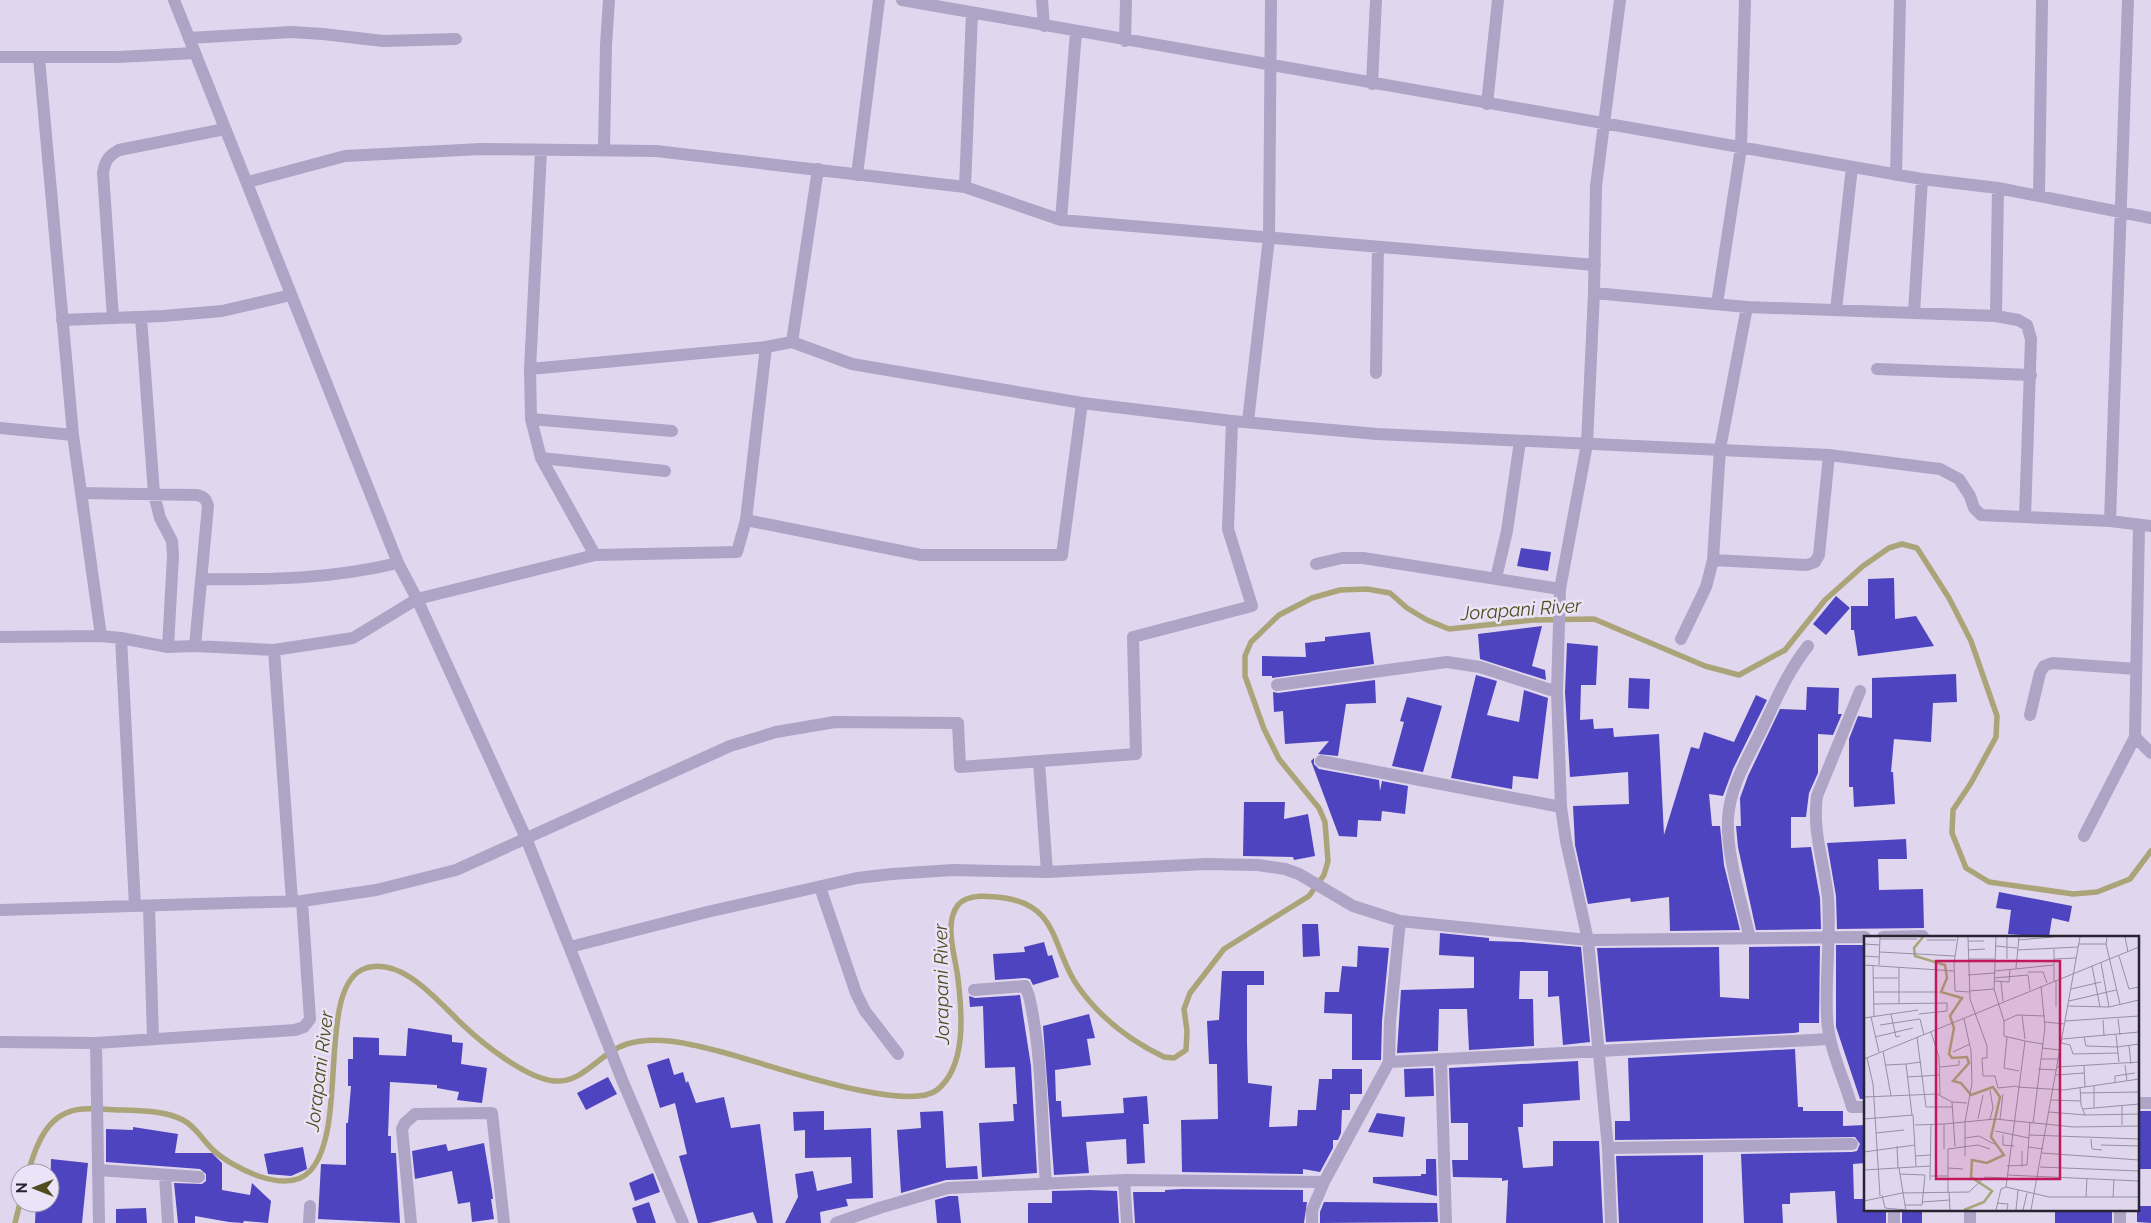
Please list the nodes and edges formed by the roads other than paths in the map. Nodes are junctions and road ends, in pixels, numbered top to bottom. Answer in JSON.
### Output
{"nodes":[{"id":1,"x":174,"y":0,"type":"edge"},
{"id":2,"x":609,"y":0,"type":"edge"},
{"id":3,"x":879,"y":0,"type":"edge"},
{"id":4,"x":902,"y":0,"type":"edge"},
{"id":5,"x":1042,"y":0,"type":"edge"},
{"id":6,"x":1126,"y":0,"type":"edge"},
{"id":7,"x":1271,"y":0,"type":"edge"},
{"id":8,"x":1376,"y":0,"type":"edge"},
{"id":9,"x":1498,"y":0,"type":"edge"},
{"id":10,"x":1620,"y":0,"type":"edge"},
{"id":11,"x":1745,"y":0,"type":"edge"},
{"id":12,"x":1900,"y":0,"type":"edge"},
{"id":13,"x":2042,"y":0,"type":"edge"},
{"id":14,"x":2128,"y":0,"type":"edge"},
{"id":15,"x":972,"y":13,"type":"junction"},
{"id":16,"x":1044,"y":26,"type":"junction"},
{"id":17,"x":1076,"y":32,"type":"junction"},
{"id":18,"x":189,"y":38,"type":"junction"},
{"id":19,"x":456,"y":39,"type":"dead end"},
{"id":20,"x":1125,"y":41,"type":"junction"},
{"id":21,"x":195,"y":53,"type":"junction"},
{"id":22,"x":0,"y":57,"type":"edge"},
{"id":23,"x":39,"y":58,"type":"junction"},
{"id":24,"x":1272,"y":66,"type":"junction"},
{"id":25,"x":1372,"y":84,"type":"junction"},
{"id":26,"x":1487,"y":104,"type":"junction"},
{"id":27,"x":1605,"y":124,"type":"junction"},
{"id":28,"x":224,"y":129,"type":"junction"},
{"id":29,"x":1741,"y":148,"type":"junction"},
{"id":30,"x":604,"y":149,"type":"junction"},
{"id":31,"x":541,"y":151,"type":"junction"},
{"id":32,"x":1852,"y":167,"type":"junction"},
{"id":33,"x":818,"y":170,"type":"junction"},
{"id":34,"x":1896,"y":175,"type":"junction"},
{"id":35,"x":857,"y":176,"type":"junction"},
{"id":36,"x":1922,"y":180,"type":"junction"},
{"id":37,"x":248,"y":182,"type":"junction"},
{"id":38,"x":965,"y":187,"type":"junction"},
{"id":39,"x":1998,"y":188,"type":"junction"},
{"id":40,"x":2039,"y":195,"type":"junction"},
{"id":41,"x":2121,"y":214,"type":"junction"},
{"id":42,"x":2151,"y":218,"type":"edge"},
{"id":43,"x":1061,"y":220,"type":"junction"},
{"id":44,"x":1270,"y":238,"type":"junction"},
{"id":45,"x":1378,"y":247,"type":"junction"},
{"id":46,"x":1595,"y":265,"type":"junction"},
{"id":47,"x":1594,"y":293,"type":"junction"},
{"id":48,"x":291,"y":295,"type":"junction"},
{"id":49,"x":1717,"y":304,"type":"junction"},
{"id":50,"x":1747,"y":307,"type":"junction"},
{"id":51,"x":1836,"y":310,"type":"junction"},
{"id":52,"x":1914,"y":313,"type":"junction"},
{"id":53,"x":1996,"y":316,"type":"junction"},
{"id":54,"x":141,"y":317,"type":"junction"},
{"id":55,"x":113,"y":318,"type":"junction"},
{"id":56,"x":62,"y":320,"type":"junction"},
{"id":57,"x":792,"y":342,"type":"junction"},
{"id":58,"x":766,"y":347,"type":"junction"},
{"id":59,"x":530,"y":369,"type":"junction"},
{"id":60,"x":1877,"y":369,"type":"dead end"},
{"id":61,"x":1376,"y":373,"type":"dead end"},
{"id":62,"x":2031,"y":375,"type":"junction"},
{"id":63,"x":1082,"y":403,"type":"junction"},
{"id":64,"x":530,"y":419,"type":"junction"},
{"id":65,"x":1232,"y":420,"type":"junction"},
{"id":66,"x":1248,"y":421,"type":"junction"},
{"id":67,"x":0,"y":428,"type":"edge"},
{"id":68,"x":672,"y":431,"type":"dead end"},
{"id":69,"x":73,"y":435,"type":"junction"},
{"id":70,"x":1520,"y":441,"type":"junction"},
{"id":71,"x":1587,"y":444,"type":"junction"},
{"id":72,"x":1720,"y":449,"type":"junction"},
{"id":73,"x":1829,"y":455,"type":"junction"},
{"id":74,"x":541,"y":458,"type":"junction"},
{"id":75,"x":665,"y":471,"type":"dead end"},
{"id":76,"x":81,"y":493,"type":"junction"},
{"id":77,"x":154,"y":494,"type":"junction"},
{"id":78,"x":2025,"y":517,"type":"junction"},
{"id":79,"x":746,"y":520,"type":"junction"},
{"id":80,"x":2110,"y":521,"type":"junction"},
{"id":81,"x":2145,"y":526,"type":"edge"},
{"id":82,"x":595,"y":555,"type":"junction"},
{"id":83,"x":1713,"y":560,"type":"junction"},
{"id":84,"x":398,"y":564,"type":"junction"},
{"id":85,"x":1316,"y":564,"type":"dead end"},
{"id":86,"x":1496,"y":578,"type":"junction"},
{"id":87,"x":202,"y":579,"type":"junction"},
{"id":88,"x":1560,"y":589,"type":"junction"},
{"id":89,"x":417,"y":599,"type":"junction"},
{"id":90,"x":101,"y":636,"type":"junction"},
{"id":91,"x":0,"y":637,"type":"edge"},
{"id":92,"x":121,"y":638,"type":"junction"},
{"id":93,"x":1681,"y":639,"type":"dead end"},
{"id":94,"x":195,"y":646,"type":"junction"},
{"id":95,"x":1808,"y":646,"type":"dead end"},
{"id":96,"x":168,"y":647,"type":"junction"},
{"id":97,"x":274,"y":650,"type":"junction"},
{"id":98,"x":2136,"y":669,"type":"junction"},
{"id":99,"x":1277,"y":684,"type":"dead end"},
{"id":100,"x":1860,"y":691,"type":"dead end"},
{"id":101,"x":1557,"y":692,"type":"junction"},
{"id":102,"x":2030,"y":714,"type":"dead end"},
{"id":103,"x":2135,"y":737,"type":"junction"},
{"id":104,"x":2151,"y":753,"type":"edge"},
{"id":105,"x":1321,"y":761,"type":"dead end"},
{"id":106,"x":1039,"y":762,"type":"junction"},
{"id":107,"x":1561,"y":807,"type":"junction"},
{"id":108,"x":2084,"y":836,"type":"dead end"},
{"id":109,"x":526,"y":838,"type":"junction"},
{"id":110,"x":1047,"y":872,"type":"junction"},
{"id":111,"x":820,"y":887,"type":"junction"},
{"id":112,"x":297,"y":901,"type":"junction"},
{"id":113,"x":136,"y":906,"type":"junction"},
{"id":114,"x":149,"y":906,"type":"junction"},
{"id":115,"x":0,"y":910,"type":"edge"},
{"id":116,"x":1400,"y":921,"type":"junction"},
{"id":117,"x":1864,"y":937,"type":"edge"},
{"id":118,"x":1828,"y":938,"type":"junction"},
{"id":119,"x":1750,"y":939,"type":"junction"},
{"id":120,"x":1588,"y":940,"type":"junction"},
{"id":121,"x":570,"y":947,"type":"junction"},
{"id":122,"x":974,"y":990,"type":"dead end"},
{"id":123,"x":153,"y":1039,"type":"junction"},
{"id":124,"x":1830,"y":1039,"type":"junction"},
{"id":125,"x":0,"y":1042,"type":"edge"},
{"id":126,"x":96,"y":1043,"type":"junction"},
{"id":127,"x":1599,"y":1051,"type":"junction"},
{"id":128,"x":898,"y":1054,"type":"dead end"},
{"id":129,"x":1441,"y":1060,"type":"junction"},
{"id":130,"x":1389,"y":1062,"type":"junction"},
{"id":131,"x":2138,"y":1103,"type":"edge"},
{"id":132,"x":2151,"y":1103,"type":"edge"},
{"id":133,"x":1864,"y":1107,"type":"edge"},
{"id":134,"x":1852,"y":1144,"type":"dead end"},
{"id":135,"x":1608,"y":1148,"type":"junction"},
{"id":136,"x":98,"y":1170,"type":"junction"},
{"id":137,"x":165,"y":1175,"type":"junction"},
{"id":138,"x":199,"y":1177,"type":"dead end"},
{"id":139,"x":1124,"y":1180,"type":"junction"},
{"id":140,"x":1324,"y":1182,"type":"junction"},
{"id":141,"x":1046,"y":1184,"type":"junction"},
{"id":142,"x":310,"y":1206,"type":"dead end"},
{"id":143,"x":1894,"y":1210,"type":"edge"},
{"id":144,"x":1970,"y":1210,"type":"edge"},
{"id":145,"x":2120,"y":1210,"type":"edge"},
{"id":146,"x":98,"y":1223,"type":"edge"},
{"id":147,"x":168,"y":1223,"type":"edge"},
{"id":148,"x":309,"y":1223,"type":"edge"},
{"id":149,"x":411,"y":1223,"type":"edge"},
{"id":150,"x":504,"y":1223,"type":"edge"},
{"id":151,"x":683,"y":1223,"type":"edge"},
{"id":152,"x":836,"y":1223,"type":"edge"},
{"id":153,"x":1127,"y":1223,"type":"edge"},
{"id":154,"x":1312,"y":1223,"type":"edge"},
{"id":155,"x":1446,"y":1223,"type":"edge"},
{"id":156,"x":1611,"y":1223,"type":"edge"},
{"id":157,"x":1894,"y":1223,"type":"edge"},
{"id":158,"x":1970,"y":1223,"type":"edge"},
{"id":159,"x":2120,"y":1223,"type":"edge"}],
"edges":[{"from":1,"to":18,"type":"street"},
{"from":2,"to":30,"type":"street"},
{"from":3,"to":35,"type":"street"},
{"from":4,"to":15,"type":"street"},
{"from":5,"to":16,"type":"street"},
{"from":6,"to":20,"type":"street"},
{"from":7,"to":24,"type":"street"},
{"from":8,"to":25,"type":"street"},
{"from":9,"to":26,"type":"street"},
{"from":10,"to":27,"type":"street"},
{"from":11,"to":29,"type":"street"},
{"from":12,"to":34,"type":"street"},
{"from":13,"to":40,"type":"street"},
{"from":14,"to":41,"type":"street"},
{"from":15,"to":16,"type":"street"},
{"from":15,"to":38,"type":"street"},
{"from":16,"to":17,"type":"street"},
{"from":17,"to":20,"type":"street"},
{"from":17,"to":43,"type":"street"},
{"from":18,"to":19,"type":"street"},
{"from":18,"to":21,"type":"street"},
{"from":20,"to":24,"type":"street"},
{"from":21,"to":23,"type":"street"},
{"from":21,"to":28,"type":"street"},
{"from":22,"to":23,"type":"street"},
{"from":23,"to":56,"type":"street"},
{"from":24,"to":25,"type":"street"},
{"from":24,"to":44,"type":"street"},
{"from":25,"to":26,"type":"street"},
{"from":26,"to":27,"type":"street"},
{"from":27,"to":29,"type":"street"},
{"from":27,"to":46,"type":"street"},
{"from":28,"to":37,"type":"street"},
{"from":28,"to":55,"type":"street"},
{"from":29,"to":32,"type":"street"},
{"from":29,"to":49,"type":"street"},
{"from":30,"to":31,"type":"street"},
{"from":30,"to":33,"type":"street"},
{"from":31,"to":37,"type":"street"},
{"from":31,"to":59,"type":"street"},
{"from":32,"to":34,"type":"street"},
{"from":32,"to":51,"type":"street"},
{"from":33,"to":35,"type":"street"},
{"from":33,"to":57,"type":"street"},
{"from":34,"to":36,"type":"street"},
{"from":35,"to":38,"type":"street"},
{"from":36,"to":39,"type":"street"},
{"from":36,"to":52,"type":"street"},
{"from":37,"to":48,"type":"street"},
{"from":38,"to":43,"type":"street"},
{"from":39,"to":40,"type":"street"},
{"from":39,"to":53,"type":"street"},
{"from":40,"to":41,"type":"street"},
{"from":41,"to":42,"type":"street"},
{"from":41,"to":80,"type":"street"},
{"from":43,"to":44,"type":"street"},
{"from":44,"to":45,"type":"street"},
{"from":44,"to":66,"type":"street"},
{"from":45,"to":46,"type":"street"},
{"from":45,"to":61,"type":"street"},
{"from":46,"to":47,"type":"street"},
{"from":47,"to":49,"type":"street"},
{"from":47,"to":71,"type":"street"},
{"from":48,"to":54,"type":"street"},
{"from":48,"to":84,"type":"street"},
{"from":49,"to":50,"type":"street"},
{"from":50,"to":51,"type":"street"},
{"from":50,"to":72,"type":"street"},
{"from":51,"to":52,"type":"street"},
{"from":52,"to":53,"type":"street"},
{"from":53,"to":62,"type":"street"},
{"from":54,"to":55,"type":"street"},
{"from":54,"to":77,"type":"street"},
{"from":55,"to":56,"type":"street"},
{"from":56,"to":69,"type":"street"},
{"from":57,"to":58,"type":"street"},
{"from":57,"to":63,"type":"street"},
{"from":58,"to":59,"type":"street"},
{"from":58,"to":79,"type":"street"},
{"from":59,"to":64,"type":"street"},
{"from":60,"to":62,"type":"street"},
{"from":62,"to":78,"type":"street"},
{"from":63,"to":65,"type":"street"},
{"from":63,"to":79,"type":"street"},
{"from":64,"to":68,"type":"street"},
{"from":64,"to":74,"type":"street"},
{"from":65,"to":66,"type":"street"},
{"from":65,"to":106,"type":"street"},
{"from":66,"to":70,"type":"street"},
{"from":67,"to":69,"type":"street"},
{"from":69,"to":76,"type":"street"},
{"from":70,"to":71,"type":"street"},
{"from":70,"to":86,"type":"street"},
{"from":71,"to":72,"type":"street"},
{"from":71,"to":88,"type":"street"},
{"from":72,"to":73,"type":"street"},
{"from":72,"to":83,"type":"street"},
{"from":73,"to":78,"type":"street"},
{"from":73,"to":83,"type":"street"},
{"from":74,"to":75,"type":"street"},
{"from":74,"to":82,"type":"street"},
{"from":76,"to":77,"type":"street"},
{"from":76,"to":90,"type":"street"},
{"from":77,"to":87,"type":"street"},
{"from":77,"to":96,"type":"street"},
{"from":78,"to":80,"type":"street"},
{"from":79,"to":82,"type":"street"},
{"from":80,"to":81,"type":"street"},
{"from":81,"to":98,"type":"street"},
{"from":82,"to":89,"type":"street"},
{"from":83,"to":93,"type":"street"},
{"from":84,"to":87,"type":"street"},
{"from":84,"to":89,"type":"street"},
{"from":85,"to":86,"type":"street"},
{"from":86,"to":88,"type":"street"},
{"from":87,"to":94,"type":"street"},
{"from":88,"to":101,"type":"street"},
{"from":89,"to":97,"type":"street"},
{"from":89,"to":109,"type":"street"},
{"from":90,"to":91,"type":"street"},
{"from":90,"to":92,"type":"street"},
{"from":92,"to":96,"type":"street"},
{"from":92,"to":113,"type":"street"},
{"from":94,"to":96,"type":"street"},
{"from":94,"to":97,"type":"street"},
{"from":95,"to":119,"type":"street"},
{"from":97,"to":112,"type":"street"},
{"from":98,"to":102,"type":"street"},
{"from":98,"to":103,"type":"street"},
{"from":99,"to":101,"type":"street"},
{"from":100,"to":118,"type":"street"},
{"from":101,"to":107,"type":"street"},
{"from":103,"to":104,"type":"street"},
{"from":103,"to":108,"type":"street"},
{"from":105,"to":107,"type":"street"},
{"from":106,"to":109,"type":"street"},
{"from":106,"to":110,"type":"street"},
{"from":107,"to":120,"type":"street"},
{"from":109,"to":112,"type":"street"},
{"from":109,"to":121,"type":"street"},
{"from":110,"to":111,"type":"street"},
{"from":110,"to":116,"type":"street"},
{"from":111,"to":121,"type":"street"},
{"from":111,"to":128,"type":"street"},
{"from":112,"to":114,"type":"street"},
{"from":112,"to":123,"type":"street"},
{"from":113,"to":114,"type":"street"},
{"from":113,"to":115,"type":"street"},
{"from":114,"to":123,"type":"street"},
{"from":116,"to":120,"type":"street"},
{"from":116,"to":130,"type":"street"},
{"from":117,"to":118,"type":"street"},
{"from":118,"to":119,"type":"street"},
{"from":118,"to":124,"type":"street"},
{"from":119,"to":120,"type":"street"},
{"from":120,"to":127,"type":"street"},
{"from":121,"to":151,"type":"street"},
{"from":122,"to":141,"type":"street"},
{"from":123,"to":126,"type":"street"},
{"from":124,"to":127,"type":"street"},
{"from":124,"to":133,"type":"street"},
{"from":125,"to":126,"type":"street"},
{"from":126,"to":136,"type":"street"},
{"from":127,"to":129,"type":"street"},
{"from":127,"to":135,"type":"street"},
{"from":129,"to":130,"type":"street"},
{"from":129,"to":155,"type":"street"},
{"from":130,"to":140,"type":"street"},
{"from":131,"to":132,"type":"street"},
{"from":134,"to":135,"type":"street"},
{"from":135,"to":156,"type":"street"},
{"from":136,"to":137,"type":"street"},
{"from":136,"to":146,"type":"street"},
{"from":137,"to":138,"type":"street"},
{"from":137,"to":147,"type":"street"},
{"from":139,"to":140,"type":"street"},
{"from":139,"to":141,"type":"street"},
{"from":139,"to":153,"type":"street"},
{"from":140,"to":154,"type":"street"},
{"from":141,"to":152,"type":"street"},
{"from":142,"to":148,"type":"street"},
{"from":143,"to":157,"type":"street"},
{"from":144,"to":158,"type":"street"},
{"from":145,"to":159,"type":"street"},
{"from":149,"to":150,"type":"street"}]}
